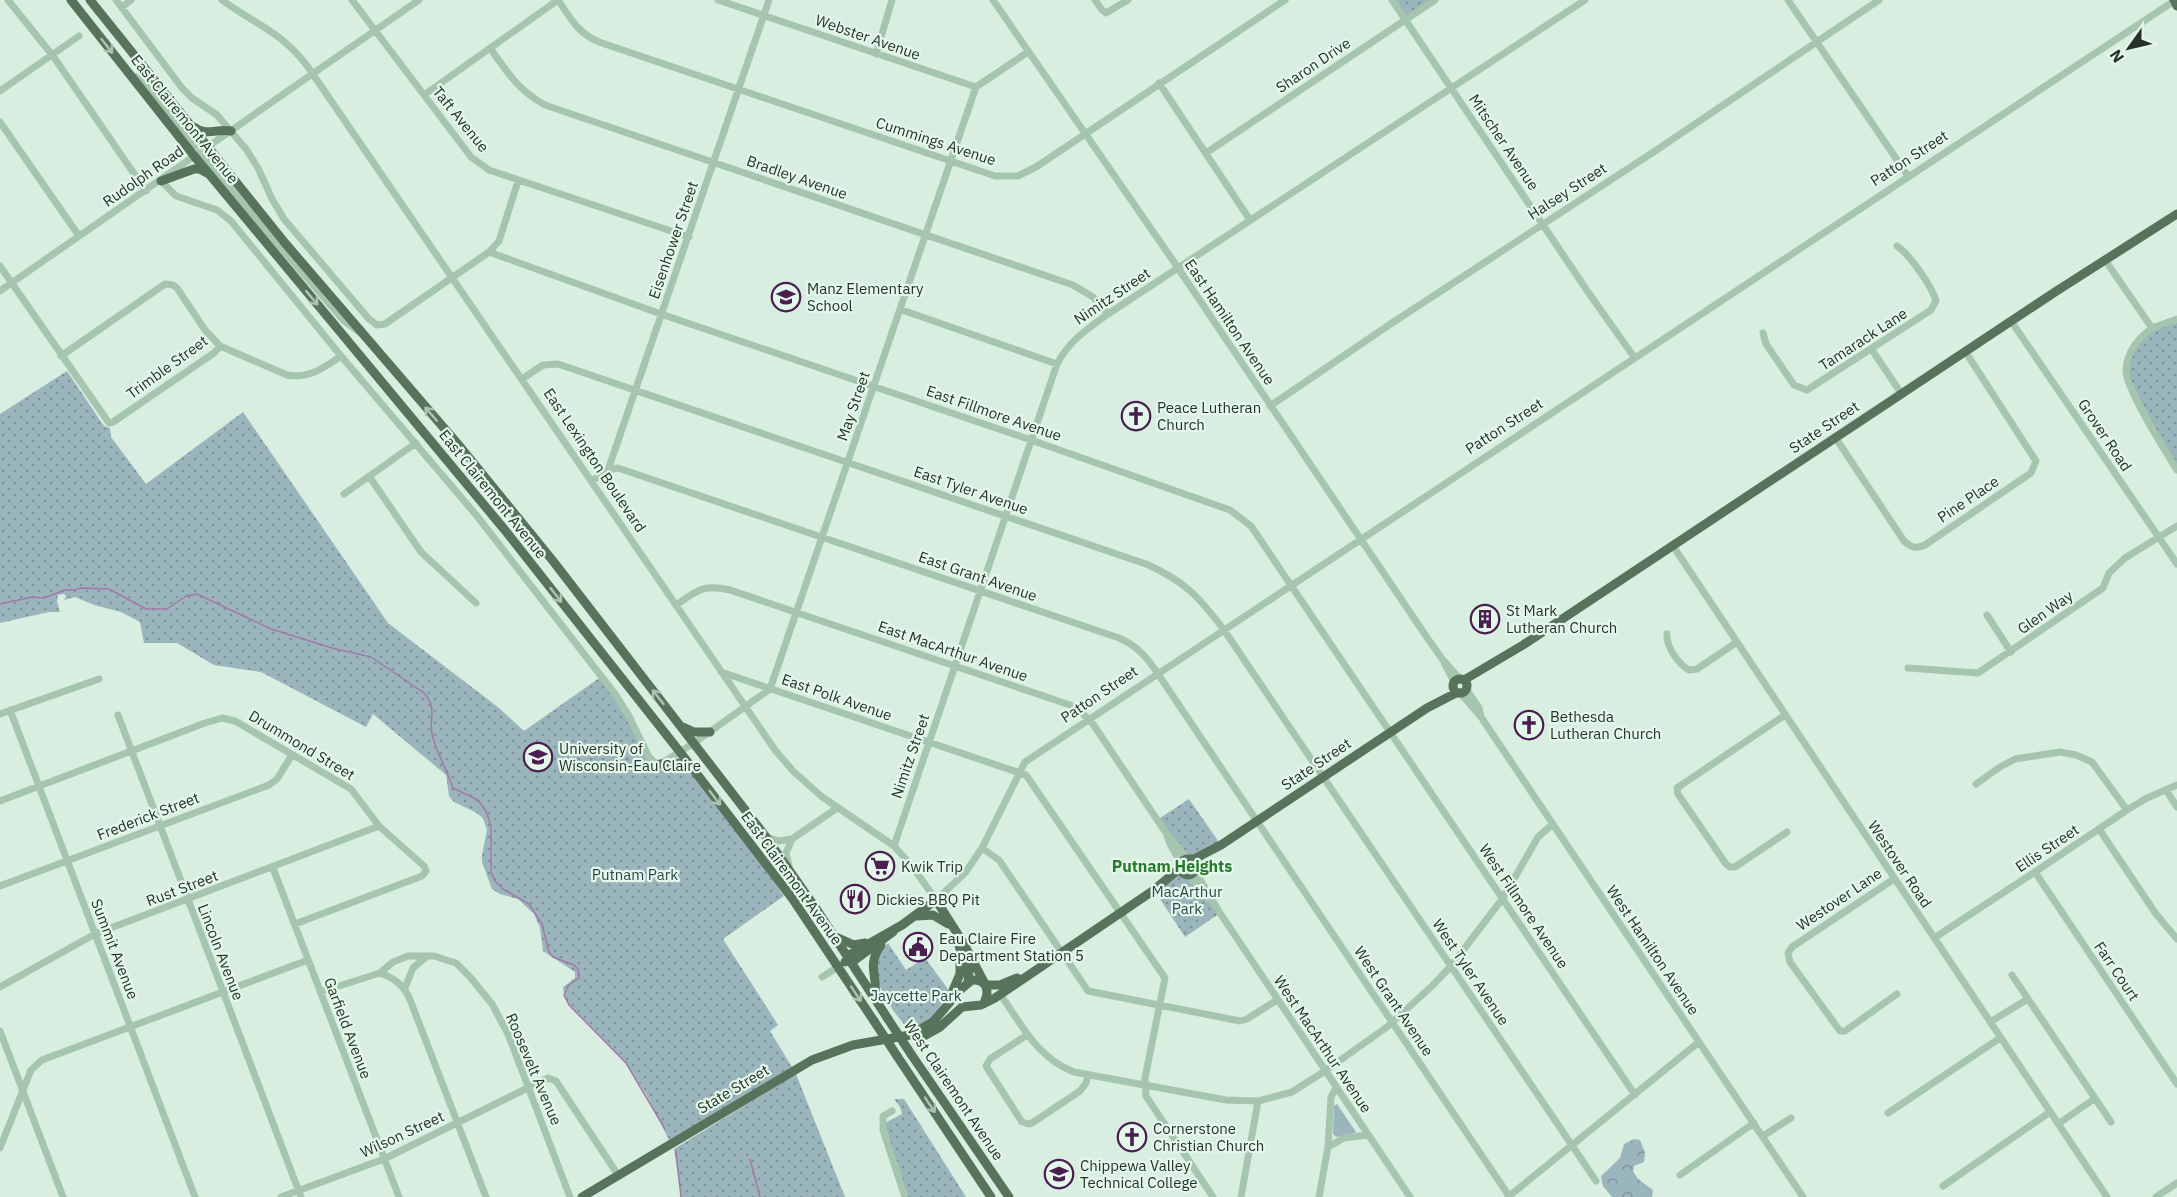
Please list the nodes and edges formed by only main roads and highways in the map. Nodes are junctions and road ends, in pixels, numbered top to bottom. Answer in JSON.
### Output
{"nodes":[{"id":1,"x":71,"y":0,"type":"edge"},
{"id":2,"x":83,"y":0,"type":"edge"},
{"id":3,"x":90,"y":0,"type":"edge"},
{"id":4,"x":118,"y":35,"type":"junction"},
{"id":5,"x":188,"y":123,"type":"junction"},
{"id":6,"x":231,"y":131,"type":"road end"},
{"id":7,"x":213,"y":179,"type":"junction"},
{"id":8,"x":162,"y":181,"type":"road end"},
{"id":9,"x":2177,"y":214,"type":"edge"},
{"id":10,"x":679,"y":725,"type":"junction"},
{"id":11,"x":710,"y":732,"type":"road end"},
{"id":12,"x":660,"y":764,"type":"road end"},
{"id":13,"x":693,"y":769,"type":"junction"},
{"id":14,"x":936,"y":900,"type":"joint"},
{"id":15,"x":912,"y":918,"type":"junction"},
{"id":16,"x":902,"y":925,"type":"junction"},
{"id":17,"x":954,"y":929,"type":"junction"},
{"id":18,"x":834,"y":936,"type":"junction"},
{"id":19,"x":883,"y":941,"type":"junction"},
{"id":20,"x":868,"y":943,"type":"junction"},
{"id":21,"x":960,"y":948,"type":"junction"},
{"id":22,"x":849,"y":959,"type":"junction"},
{"id":23,"x":838,"y":967,"type":"junction"},
{"id":24,"x":1025,"y":975,"type":"junction"},
{"id":25,"x":985,"y":983,"type":"junction"},
{"id":26,"x":967,"y":984,"type":"junction"},
{"id":27,"x":874,"y":999,"type":"junction"},
{"id":28,"x":984,"y":1003,"type":"junction"},
{"id":29,"x":972,"y":1005,"type":"junction"},
{"id":30,"x":941,"y":1013,"type":"junction"},
{"id":31,"x":874,"y":1021,"type":"joint"},
{"id":32,"x":910,"y":1035,"type":"junction"},
{"id":33,"x":1007,"y":1196,"type":"edge"},
{"id":34,"x":582,"y":1197,"type":"edge"},
{"id":35,"x":991,"y":1197,"type":"edge"}],
"edges":[{"from":1,"to":7,"type":"main road","name":"East Clairemont Avenue","one_way":true},
{"from":2,"to":4,"type":"main road"},
{"from":3,"to":4,"type":"main road","name":"East Clairemont Avenue"},
{"from":4,"to":5,"type":"main road","name":"East Clairemont Avenue"},
{"from":5,"to":6,"type":"main road"},
{"from":10,"to":5,"type":"main road","name":"East Clairemont Avenue","one_way":true},
{"from":7,"to":8,"type":"main road"},
{"from":7,"to":13,"type":"main road","name":"East Clairemont Avenue","one_way":true},
{"from":9,"to":24,"type":"main road","name":"State Street"},
{"from":10,"to":11,"type":"main road"},
{"from":10,"to":18,"type":"main road","name":"East Clairemont Avenue"},
{"from":12,"to":13,"type":"main road"},
{"from":13,"to":23,"type":"main road","name":"East Clairemont Avenue","one_way":true},
{"from":14,"to":15,"type":"main road","name":"Patton Street"},
{"from":14,"to":17,"type":"main road","name":"East Lexington Boulevard"},
{"from":15,"to":16,"type":"main road","name":"Patton Street"},
{"from":15,"to":17,"type":"main road"},
{"from":16,"to":19,"type":"main road","name":"Patton Street"},
{"from":16,"to":20,"type":"main road","name":"Patton Street"},
{"from":17,"to":21,"type":"main road","name":"East Lexington Boulevard"},
{"from":17,"to":25,"type":"main road","name":"East Lexington Boulevard"},
{"from":18,"to":20,"type":"main road"},
{"from":18,"to":22,"type":"main road","name":"East Clairemont Avenue"},
{"from":19,"to":22,"type":"main road","name":"Patton Street"},
{"from":19,"to":27,"type":"main road"},
{"from":20,"to":22,"type":"main road","name":"Patton Street"},
{"from":21,"to":26,"type":"main road","name":"East Lexington Boulevard"},
{"from":21,"to":30,"type":"main road"},
{"from":22,"to":23,"type":"main road","name":"Patton Street"},
{"from":22,"to":27,"type":"main road","name":"East Clairemont Avenue"},
{"from":23,"to":31,"type":"main road","name":"East Clairemont Avenue","one_way":true},
{"from":24,"to":25,"type":"main road","name":"State Street"},
{"from":24,"to":28,"type":"main road","name":"State Street"},
{"from":25,"to":26,"type":"main road"},
{"from":25,"to":28,"type":"main road"},
{"from":26,"to":29,"type":"main road"},
{"from":26,"to":30,"type":"main road","name":"State Street"},
{"from":27,"to":33,"type":"main road","name":"West Clairemont Avenue","bridge":true},
{"from":28,"to":29,"type":"main road"},
{"from":29,"to":32,"type":"main road","name":"State Street"},
{"from":30,"to":32,"type":"main road","name":"State Street"},
{"from":31,"to":35,"type":"main road","name":"West Clairemont Avenue","one_way":true,"bridge":true},
{"from":32,"to":34,"type":"main road","name":"State Street"}]}
